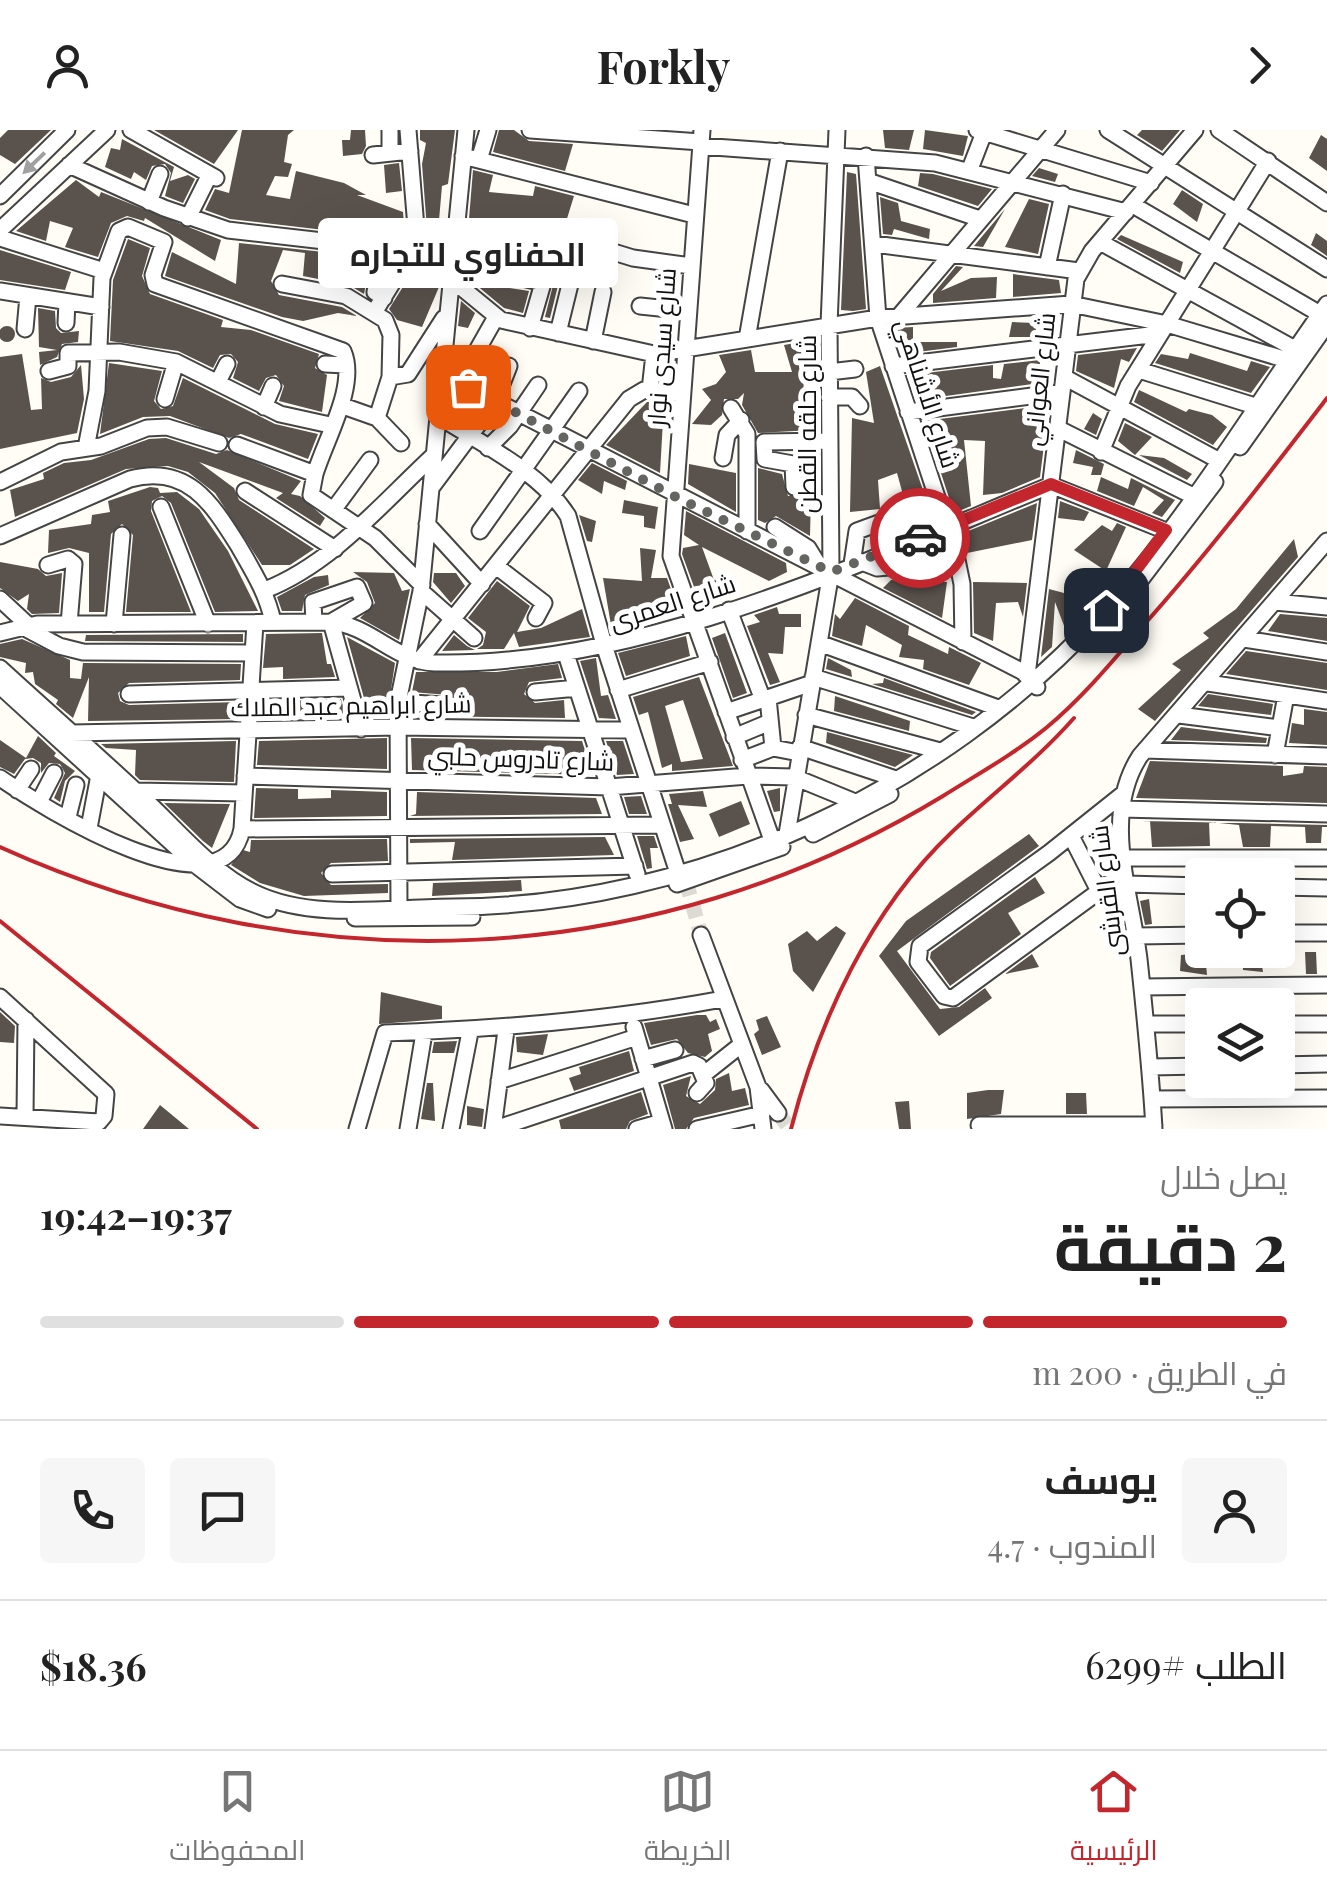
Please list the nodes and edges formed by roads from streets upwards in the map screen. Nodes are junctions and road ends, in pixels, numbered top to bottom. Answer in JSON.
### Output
{"nodes":[{"id":1,"x":67,"y":130,"type":"edge"},
{"id":2,"x":107,"y":130,"type":"edge"},
{"id":3,"x":131,"y":130,"type":"edge"},
{"id":4,"x":390,"y":130,"type":"edge"},
{"id":5,"x":408,"y":130,"type":"edge"},
{"id":6,"x":466,"y":130,"type":"edge"},
{"id":7,"x":488,"y":130,"type":"edge"},
{"id":8,"x":530,"y":130,"type":"edge"},
{"id":9,"x":836,"y":130,"type":"edge"},
{"id":10,"x":977,"y":130,"type":"edge"},
{"id":11,"x":985,"y":130,"type":"edge"},
{"id":12,"x":1056,"y":130,"type":"edge"},
{"id":13,"x":1108,"y":130,"type":"edge"},
{"id":14,"x":1195,"y":130,"type":"edge"},
{"id":15,"x":1219,"y":130,"type":"edge"},
{"id":16,"x":701,"y":139,"type":"edge"},
{"id":17,"x":1042,"y":149,"type":"junction"},
{"id":18,"x":410,"y":151,"type":"junction"},
{"id":19,"x":780,"y":151,"type":"junction"},
{"id":20,"x":836,"y":154,"type":"junction"},
{"id":21,"x":866,"y":156,"type":"junction"},
{"id":22,"x":471,"y":158,"type":"junction"},
{"id":23,"x":1268,"y":162,"type":"junction"},
{"id":24,"x":69,"y":165,"type":"junction"},
{"id":25,"x":1165,"y":166,"type":"junction"},
{"id":26,"x":970,"y":169,"type":"junction"},
{"id":27,"x":160,"y":174,"type":"dead end"},
{"id":28,"x":868,"y":181,"type":"junction"},
{"id":29,"x":1013,"y":181,"type":"junction"},
{"id":30,"x":1151,"y":183,"type":"junction"},
{"id":31,"x":3,"y":189,"type":"edge"},
{"id":32,"x":1063,"y":194,"type":"junction"},
{"id":33,"x":1327,"y":203,"type":"edge"},
{"id":34,"x":156,"y":205,"type":"junction"},
{"id":35,"x":1130,"y":208,"type":"junction"},
{"id":36,"x":1236,"y":212,"type":"junction"},
{"id":37,"x":694,"y":215,"type":"junction"},
{"id":38,"x":188,"y":218,"type":"junction"},
{"id":39,"x":980,"y":219,"type":"junction"},
{"id":40,"x":0,"y":230,"type":"edge"},
{"id":41,"x":552,"y":234,"type":"junction"},
{"id":42,"x":490,"y":235,"type":"dead end"},
{"id":43,"x":151,"y":236,"type":"junction"},
{"id":44,"x":0,"y":238,"type":"edge"},
{"id":45,"x":1100,"y":242,"type":"junction"},
{"id":46,"x":874,"y":244,"type":"junction"},
{"id":47,"x":354,"y":245,"type":"junction"},
{"id":48,"x":384,"y":248,"type":"junction"},
{"id":49,"x":1212,"y":250,"type":"junction"},
{"id":50,"x":415,"y":252,"type":"junction"},
{"id":51,"x":949,"y":255,"type":"junction"},
{"id":52,"x":454,"y":256,"type":"junction"},
{"id":53,"x":547,"y":261,"type":"dead end"},
{"id":54,"x":576,"y":264,"type":"dead end"},
{"id":55,"x":691,"y":266,"type":"junction"},
{"id":56,"x":1047,"y":267,"type":"junction"},
{"id":57,"x":1327,"y":269,"type":"edge"},
{"id":58,"x":504,"y":270,"type":"dead end"},
{"id":59,"x":104,"y":271,"type":"junction"},
{"id":60,"x":351,"y":271,"type":"dead end"},
{"id":61,"x":1079,"y":271,"type":"junction"},
{"id":62,"x":451,"y":279,"type":"junction"},
{"id":63,"x":282,"y":284,"type":"dead end"},
{"id":64,"x":1188,"y":290,"type":"junction"},
{"id":65,"x":0,"y":291,"type":"edge"},
{"id":66,"x":603,"y":292,"type":"dead end"},
{"id":67,"x":28,"y":296,"type":"junction"},
{"id":68,"x":67,"y":302,"type":"junction"},
{"id":69,"x":1072,"y":304,"type":"junction"},
{"id":70,"x":380,"y":305,"type":"junction"},
{"id":71,"x":640,"y":306,"type":"dead end"},
{"id":72,"x":100,"y":307,"type":"junction"},
{"id":73,"x":688,"y":311,"type":"junction"},
{"id":74,"x":448,"y":312,"type":"junction"},
{"id":75,"x":1325,"y":314,"type":"edge"},
{"id":76,"x":900,"y":315,"type":"junction"},
{"id":77,"x":496,"y":317,"type":"junction"},
{"id":78,"x":878,"y":318,"type":"junction"},
{"id":79,"x":66,"y":322,"type":"dead end"},
{"id":80,"x":829,"y":325,"type":"junction"},
{"id":81,"x":530,"y":328,"type":"junction"},
{"id":82,"x":1162,"y":329,"type":"junction"},
{"id":83,"x":24,"y":330,"type":"dead end"},
{"id":84,"x":558,"y":334,"type":"junction"},
{"id":85,"x":747,"y":339,"type":"junction"},
{"id":86,"x":593,"y":341,"type":"junction"},
{"id":87,"x":1068,"y":342,"type":"junction"},
{"id":88,"x":686,"y":350,"type":"junction"},
{"id":89,"x":100,"y":352,"type":"junction"},
{"id":90,"x":654,"y":354,"type":"junction"},
{"id":91,"x":1291,"y":354,"type":"junction"},
{"id":92,"x":176,"y":362,"type":"junction"},
{"id":93,"x":227,"y":364,"type":"dead end"},
{"id":94,"x":326,"y":364,"type":"dead end"},
{"id":95,"x":346,"y":364,"type":"junction"},
{"id":96,"x":509,"y":366,"type":"dead end"},
{"id":97,"x":893,"y":366,"type":"junction"},
{"id":98,"x":855,"y":369,"type":"dead end"},
{"id":99,"x":1138,"y":370,"type":"junction"},
{"id":100,"x":49,"y":371,"type":"dead end"},
{"id":101,"x":829,"y":372,"type":"junction"},
{"id":102,"x":390,"y":377,"type":"junction"},
{"id":103,"x":218,"y":382,"type":"junction"},
{"id":104,"x":449,"y":385,"type":"junction"},
{"id":105,"x":538,"y":385,"type":"dead end"},
{"id":106,"x":1063,"y":385,"type":"junction"},
{"id":107,"x":273,"y":386,"type":"dead end"},
{"id":108,"x":579,"y":390,"type":"dead end"},
{"id":109,"x":650,"y":390,"type":"junction"},
{"id":110,"x":682,"y":394,"type":"junction"},
{"id":111,"x":830,"y":397,"type":"junction"},
{"id":112,"x":165,"y":399,"type":"dead end"},
{"id":113,"x":495,"y":402,"type":"junction"},
{"id":114,"x":1118,"y":404,"type":"junction"},
{"id":115,"x":264,"y":406,"type":"junction"},
{"id":116,"x":343,"y":406,"type":"junction"},
{"id":117,"x":860,"y":406,"type":"dead end"},
{"id":118,"x":1255,"y":406,"type":"junction"},
{"id":119,"x":908,"y":412,"type":"junction"},
{"id":120,"x":518,"y":414,"type":"junction"},
{"id":121,"x":438,"y":416,"type":"junction"},
{"id":122,"x":377,"y":418,"type":"junction"},
{"id":123,"x":330,"y":425,"type":"junction"},
{"id":124,"x":1059,"y":429,"type":"junction"},
{"id":125,"x":552,"y":432,"type":"junction"},
{"id":126,"x":62,"y":434,"type":"dead end"},
{"id":127,"x":470,"y":436,"type":"junction"},
{"id":128,"x":830,"y":441,"type":"junction"},
{"id":129,"x":402,"y":442,"type":"dead end"},
{"id":130,"x":219,"y":443,"type":"dead end"},
{"id":131,"x":237,"y":446,"type":"dead end"},
{"id":132,"x":86,"y":448,"type":"junction"},
{"id":133,"x":488,"y":448,"type":"junction"},
{"id":134,"x":61,"y":452,"type":"junction"},
{"id":135,"x":588,"y":452,"type":"junction"},
{"id":136,"x":1102,"y":452,"type":"junction"},
{"id":137,"x":434,"y":455,"type":"junction"},
{"id":138,"x":723,"y":458,"type":"dead end"},
{"id":139,"x":370,"y":460,"type":"dead end"},
{"id":140,"x":1218,"y":460,"type":"junction"},
{"id":141,"x":522,"y":472,"type":"junction"},
{"id":142,"x":315,"y":474,"type":"junction"},
{"id":143,"x":161,"y":475,"type":"junction"},
{"id":144,"x":0,"y":482,"type":"edge"},
{"id":145,"x":1051,"y":484,"type":"junction"},
{"id":146,"x":794,"y":487,"type":"dead end"},
{"id":147,"x":431,"y":489,"type":"junction"},
{"id":148,"x":245,"y":491,"type":"dead end"},
{"id":149,"x":552,"y":496,"type":"junction"},
{"id":150,"x":674,"y":496,"type":"junction"},
{"id":151,"x":1192,"y":496,"type":"junction"},
{"id":152,"x":334,"y":509,"type":"junction"},
{"id":153,"x":898,"y":516,"type":"dead end"},
{"id":154,"x":427,"y":524,"type":"junction"},
{"id":155,"x":358,"y":525,"type":"junction"},
{"id":156,"x":508,"y":525,"type":"dead end"},
{"id":157,"x":775,"y":527,"type":"dead end"},
{"id":158,"x":947,"y":528,"type":"junction"},
{"id":159,"x":1166,"y":530,"type":"junction"},
{"id":160,"x":480,"y":531,"type":"dead end"},
{"id":161,"x":746,"y":531,"type":"junction"},
{"id":162,"x":122,"y":535,"type":"dead end"},
{"id":163,"x":0,"y":536,"type":"edge"},
{"id":164,"x":521,"y":536,"type":"junction"},
{"id":165,"x":335,"y":549,"type":"junction"},
{"id":166,"x":1323,"y":550,"type":"edge"},
{"id":167,"x":855,"y":562,"type":"junction"},
{"id":168,"x":925,"y":564,"type":"dead end"},
{"id":169,"x":48,"y":565,"type":"dead end"},
{"id":170,"x":496,"y":566,"type":"junction"},
{"id":171,"x":825,"y":569,"type":"junction"},
{"id":172,"x":482,"y":584,"type":"junction"},
{"id":173,"x":421,"y":588,"type":"junction"},
{"id":174,"x":265,"y":590,"type":"junction"},
{"id":175,"x":0,"y":599,"type":"edge"},
{"id":176,"x":1275,"y":602,"type":"junction"},
{"id":177,"x":1327,"y":607,"type":"edge"},
{"id":178,"x":728,"y":610,"type":"junction"},
{"id":179,"x":536,"y":618,"type":"dead end"},
{"id":180,"x":453,"y":619,"type":"junction"},
{"id":181,"x":273,"y":622,"type":"junction"},
{"id":182,"x":322,"y":622,"type":"junction"},
{"id":183,"x":697,"y":622,"type":"junction"},
{"id":184,"x":255,"y":623,"type":"junction"},
{"id":185,"x":70,"y":624,"type":"junction"},
{"id":186,"x":114,"y":624,"type":"junction"},
{"id":187,"x":208,"y":624,"type":"junction"},
{"id":188,"x":26,"y":626,"type":"junction"},
{"id":189,"x":0,"y":633,"type":"edge"},
{"id":190,"x":474,"y":638,"type":"dead end"},
{"id":191,"x":1244,"y":639,"type":"junction"},
{"id":192,"x":963,"y":642,"type":"junction"},
{"id":193,"x":818,"y":643,"type":"junction"},
{"id":194,"x":605,"y":648,"type":"junction"},
{"id":195,"x":1327,"y":652,"type":"edge"},
{"id":196,"x":253,"y":653,"type":"junction"},
{"id":197,"x":566,"y":654,"type":"junction"},
{"id":198,"x":413,"y":659,"type":"junction"},
{"id":199,"x":710,"y":662,"type":"junction"},
{"id":200,"x":0,"y":668,"type":"edge"},
{"id":201,"x":813,"y":680,"type":"junction"},
{"id":202,"x":1032,"y":681,"type":"junction"},
{"id":203,"x":1208,"y":683,"type":"junction"},
{"id":204,"x":0,"y":686,"type":"edge"},
{"id":205,"x":349,"y":688,"type":"junction"},
{"id":206,"x":578,"y":688,"type":"junction"},
{"id":207,"x":618,"y":690,"type":"junction"},
{"id":208,"x":251,"y":692,"type":"junction"},
{"id":209,"x":535,"y":692,"type":"dead end"},
{"id":210,"x":129,"y":694,"type":"dead end"},
{"id":211,"x":1286,"y":695,"type":"junction"},
{"id":212,"x":766,"y":699,"type":"junction"},
{"id":213,"x":398,"y":702,"type":"junction"},
{"id":214,"x":1327,"y":702,"type":"edge"},
{"id":215,"x":443,"y":705,"type":"dead end"},
{"id":216,"x":998,"y":708,"type":"junction"},
{"id":217,"x":726,"y":712,"type":"junction"},
{"id":218,"x":806,"y":715,"type":"junction"},
{"id":219,"x":1178,"y":715,"type":"junction"},
{"id":220,"x":770,"y":722,"type":"junction"},
{"id":221,"x":398,"y":726,"type":"junction"},
{"id":222,"x":973,"y":727,"type":"junction"},
{"id":223,"x":77,"y":728,"type":"junction"},
{"id":224,"x":590,"y":728,"type":"junction"},
{"id":225,"x":1280,"y":728,"type":"junction"},
{"id":226,"x":360,"y":729,"type":"junction"},
{"id":227,"x":631,"y":730,"type":"junction"},
{"id":228,"x":248,"y":731,"type":"junction"},
{"id":229,"x":734,"y":736,"type":"junction"},
{"id":230,"x":773,"y":748,"type":"junction"},
{"id":231,"x":799,"y":750,"type":"junction"},
{"id":232,"x":1145,"y":750,"type":"junction"},
{"id":233,"x":940,"y":751,"type":"junction"},
{"id":234,"x":1275,"y":755,"type":"junction"},
{"id":235,"x":1327,"y":756,"type":"edge"},
{"id":236,"x":31,"y":768,"type":"dead end"},
{"id":237,"x":745,"y":768,"type":"junction"},
{"id":238,"x":54,"y":773,"type":"dead end"},
{"id":239,"x":99,"y":775,"type":"junction"},
{"id":240,"x":245,"y":776,"type":"junction"},
{"id":241,"x":794,"y":777,"type":"junction"},
{"id":242,"x":0,"y":778,"type":"edge"},
{"id":243,"x":400,"y":778,"type":"junction"},
{"id":244,"x":896,"y":779,"type":"junction"},
{"id":245,"x":648,"y":782,"type":"junction"},
{"id":246,"x":76,"y":785,"type":"dead end"},
{"id":247,"x":609,"y":787,"type":"junction"},
{"id":248,"x":17,"y":790,"type":"junction"},
{"id":249,"x":136,"y":791,"type":"junction"},
{"id":250,"x":244,"y":794,"type":"junction"},
{"id":251,"x":1122,"y":801,"type":"junction"},
{"id":252,"x":39,"y":802,"type":"junction"},
{"id":253,"x":855,"y":802,"type":"junction"},
{"id":254,"x":1327,"y":814,"type":"edge"},
{"id":255,"x":68,"y":816,"type":"junction"},
{"id":256,"x":146,"y":819,"type":"junction"},
{"id":257,"x":621,"y":823,"type":"junction"},
{"id":258,"x":400,"y":825,"type":"junction"},
{"id":259,"x":661,"y":826,"type":"junction"},
{"id":260,"x":89,"y":828,"type":"junction"},
{"id":261,"x":242,"y":828,"type":"junction"},
{"id":262,"x":1071,"y":836,"type":"junction"},
{"id":263,"x":779,"y":837,"type":"junction"},
{"id":264,"x":136,"y":850,"type":"junction"},
{"id":265,"x":1327,"y":858,"type":"edge"},
{"id":266,"x":214,"y":865,"type":"junction"},
{"id":267,"x":197,"y":866,"type":"junction"},
{"id":268,"x":635,"y":866,"type":"junction"},
{"id":269,"x":1124,"y":872,"type":"junction"},
{"id":270,"x":399,"y":873,"type":"junction"},
{"id":271,"x":678,"y":873,"type":"junction"},
{"id":272,"x":332,"y":874,"type":"dead end"},
{"id":273,"x":1185,"y":883,"type":"edge"},
{"id":274,"x":641,"y":885,"type":"junction"},
{"id":275,"x":1295,"y":887,"type":"edge"},
{"id":276,"x":1327,"y":888,"type":"edge"},
{"id":277,"x":1100,"y":891,"type":"junction"},
{"id":278,"x":399,"y":908,"type":"junction"},
{"id":279,"x":1327,"y":932,"type":"edge"},
{"id":280,"x":1295,"y":933,"type":"edge"},
{"id":281,"x":701,"y":935,"type":"tunnel mouth"},
{"id":282,"x":1185,"y":935,"type":"edge"},
{"id":283,"x":1136,"y":936,"type":"junction"},
{"id":284,"x":1327,"y":985,"type":"edge"},
{"id":285,"x":1142,"y":987,"type":"junction"},
{"id":286,"x":0,"y":997,"type":"edge"},
{"id":287,"x":723,"y":999,"type":"junction"},
{"id":288,"x":631,"y":1016,"type":"junction"},
{"id":289,"x":26,"y":1020,"type":"junction"},
{"id":290,"x":1146,"y":1024,"type":"junction"},
{"id":291,"x":1185,"y":1024,"type":"edge"},
{"id":292,"x":1295,"y":1024,"type":"edge"},
{"id":293,"x":1327,"y":1024,"type":"edge"},
{"id":294,"x":506,"y":1030,"type":"junction"},
{"id":295,"x":470,"y":1032,"type":"junction"},
{"id":296,"x":424,"y":1033,"type":"junction"},
{"id":297,"x":637,"y":1037,"type":"junction"},
{"id":298,"x":742,"y":1044,"type":"junction"},
{"id":299,"x":675,"y":1050,"type":"dead end"},
{"id":300,"x":643,"y":1059,"type":"junction"},
{"id":301,"x":1327,"y":1064,"type":"edge"},
{"id":302,"x":1295,"y":1065,"type":"edge"},
{"id":303,"x":1185,"y":1066,"type":"edge"},
{"id":304,"x":1150,"y":1067,"type":"junction"},
{"id":305,"x":703,"y":1075,"type":"junction"},
{"id":306,"x":648,"y":1078,"type":"junction"},
{"id":307,"x":499,"y":1081,"type":"junction"},
{"id":308,"x":697,"y":1093,"type":"dead end"},
{"id":309,"x":1327,"y":1098,"type":"edge"},
{"id":310,"x":1152,"y":1099,"type":"junction"},
{"id":311,"x":0,"y":1116,"type":"edge"},
{"id":312,"x":26,"y":1117,"type":"junction"},
{"id":313,"x":767,"y":1118,"type":"edge"},
{"id":314,"x":663,"y":1125,"type":"edge"},
{"id":315,"x":978,"y":1125,"type":"dead end"},
{"id":316,"x":1154,"y":1127,"type":"edge"},
{"id":317,"x":357,"y":1129,"type":"edge"},
{"id":318,"x":408,"y":1129,"type":"edge"},
{"id":319,"x":451,"y":1129,"type":"edge"},
{"id":320,"x":494,"y":1129,"type":"edge"},
{"id":321,"x":637,"y":1129,"type":"edge"},
{"id":322,"x":697,"y":1129,"type":"edge"}],
"edges":[{"from":1,"to":31,"type":"street","one_way":true},
{"from":2,"to":24,"type":"street"},
{"from":3,"to":38,"type":"street"},
{"from":4,"to":18,"type":"street"},
{"from":5,"to":18,"type":"street"},
{"from":6,"to":22,"type":"street"},
{"from":7,"to":22,"type":"street"},
{"from":8,"to":16,"type":"street"},
{"from":9,"to":20,"type":"street","name":"شارع حلقه القطن"},
{"from":10,"to":11,"type":"street"},
{"from":11,"to":17,"type":"street"},
{"from":11,"to":26,"type":"street"},
{"from":12,"to":17,"type":"street"},
{"from":13,"to":25,"type":"street"},
{"from":14,"to":25,"type":"street","name":"شارع العواني"},
{"from":15,"to":23,"type":"street"},
{"from":16,"to":19,"type":"street"},
{"from":16,"to":37,"type":"street","name":"شارع سيدى نوار"},
{"from":17,"to":29,"type":"street"},
{"from":17,"to":30,"type":"street"},
{"from":18,"to":50,"type":"street"},
{"from":19,"to":20,"type":"street"},
{"from":19,"to":85,"type":"street"},
{"from":20,"to":21,"type":"street"},
{"from":20,"to":80,"type":"street","name":"شارع حلقه القطن"},
{"from":21,"to":26,"type":"street"},
{"from":21,"to":28,"type":"street","name":"شارع الأشناهي"},
{"from":22,"to":37,"type":"street"},
{"from":22,"to":52,"type":"street"},
{"from":23,"to":33,"type":"street"},
{"from":23,"to":36,"type":"street"},
{"from":24,"to":34,"type":"street"},
{"from":24,"to":40,"type":"street"},
{"from":25,"to":30,"type":"street","name":"شارع العواني"},
{"from":25,"to":36,"type":"street"},
{"from":26,"to":29,"type":"street"},
{"from":27,"to":34,"type":"street"},
{"from":28,"to":39,"type":"street"},
{"from":28,"to":46,"type":"street","name":"شارع الأشناهي"},
{"from":29,"to":32,"type":"street"},
{"from":29,"to":39,"type":"street"},
{"from":30,"to":35,"type":"street","name":"شارع العواني"},
{"from":32,"to":35,"type":"street"},
{"from":32,"to":56,"type":"street"},
{"from":34,"to":38,"type":"street"},
{"from":34,"to":43,"type":"street"},
{"from":35,"to":45,"type":"street","name":"شارع العواني"},
{"from":35,"to":49,"type":"street"},
{"from":36,"to":49,"type":"street"},
{"from":36,"to":57,"type":"street"},
{"from":37,"to":55,"type":"street","name":"شارع سيدى نوار"},
{"from":38,"to":47,"type":"street"},
{"from":39,"to":51,"type":"street"},
{"from":41,"to":42,"type":"street"},
{"from":41,"to":53,"type":"street"},
{"from":41,"to":55,"type":"street"},
{"from":43,"to":59,"type":"street"},
{"from":43,"to":95,"type":"street"},
{"from":44,"to":59,"type":"street"},
{"from":45,"to":61,"type":"street","name":"شارع العواني"},
{"from":45,"to":64,"type":"street"},
{"from":46,"to":51,"type":"street"},
{"from":46,"to":78,"type":"street","name":"شارع الأشناهي"},
{"from":47,"to":48,"type":"street"},
{"from":47,"to":60,"type":"street"},
{"from":48,"to":50,"type":"street"},
{"from":48,"to":70,"type":"street"},
{"from":49,"to":64,"type":"street"},
{"from":49,"to":75,"type":"street"},
{"from":50,"to":52,"type":"street"},
{"from":50,"to":70,"type":"street"},
{"from":51,"to":56,"type":"street"},
{"from":51,"to":76,"type":"street"},
{"from":52,"to":62,"type":"street"},
{"from":54,"to":84,"type":"street"},
{"from":55,"to":73,"type":"street","name":"شارع سيدى نوار"},
{"from":56,"to":61,"type":"street"},
{"from":58,"to":81,"type":"street"},
{"from":59,"to":72,"type":"street"},
{"from":61,"to":69,"type":"street","name":"شارع العواني"},
{"from":62,"to":74,"type":"street"},
{"from":62,"to":77,"type":"street"},
{"from":63,"to":70,"type":"street"},
{"from":64,"to":82,"type":"street"},
{"from":64,"to":91,"type":"street"},
{"from":65,"to":67,"type":"street"},
{"from":66,"to":86,"type":"street"},
{"from":67,"to":68,"type":"street"},
{"from":67,"to":83,"type":"street"},
{"from":68,"to":72,"type":"street"},
{"from":68,"to":79,"type":"street"},
{"from":69,"to":76,"type":"street"},
{"from":69,"to":82,"type":"street"},
{"from":69,"to":87,"type":"street","name":"شارع العواني"},
{"from":70,"to":102,"type":"street"},
{"from":71,"to":73,"type":"street"},
{"from":72,"to":89,"type":"street"},
{"from":73,"to":88,"type":"street","name":"شارع سيدى نوار"},
{"from":74,"to":102,"type":"street"},
{"from":74,"to":104,"type":"street"},
{"from":75,"to":91,"type":"street"},
{"from":75,"to":202,"type":"street"},
{"from":76,"to":78,"type":"street"},
{"from":77,"to":81,"type":"street"},
{"from":77,"to":104,"type":"street"},
{"from":78,"to":80,"type":"street"},
{"from":78,"to":97,"type":"street","name":"شارع الأشناهي"},
{"from":80,"to":85,"type":"street"},
{"from":80,"to":101,"type":"street","name":"شارع حلقه القطن"},
{"from":81,"to":84,"type":"street"},
{"from":82,"to":87,"type":"street"},
{"from":82,"to":91,"type":"street"},
{"from":82,"to":99,"type":"street"},
{"from":84,"to":86,"type":"street"},
{"from":85,"to":88,"type":"street"},
{"from":86,"to":90,"type":"street"},
{"from":87,"to":97,"type":"street"},
{"from":87,"to":106,"type":"street","name":"شارع العواني"},
{"from":88,"to":90,"type":"street"},
{"from":88,"to":110,"type":"street","name":"شارع سيدى نوار"},
{"from":89,"to":92,"type":"street"},
{"from":89,"to":100,"type":"street"},
{"from":89,"to":132,"type":"street"},
{"from":90,"to":109,"type":"street"},
{"from":91,"to":118,"type":"street"},
{"from":92,"to":103,"type":"street"},
{"from":92,"to":112,"type":"street"},
{"from":93,"to":103,"type":"street"},
{"from":94,"to":95,"type":"street"},
{"from":95,"to":116,"type":"street"},
{"from":96,"to":113,"type":"street"},
{"from":97,"to":119,"type":"street","name":"شارع الأشناهي"},
{"from":98,"to":101,"type":"street"},
{"from":99,"to":114,"type":"street"},
{"from":99,"to":118,"type":"street"},
{"from":101,"to":111,"type":"street","name":"شارع حلقه القطن"},
{"from":102,"to":122,"type":"street"},
{"from":103,"to":115,"type":"street"},
{"from":104,"to":113,"type":"street"},
{"from":104,"to":121,"type":"street"},
{"from":105,"to":120,"type":"street"},
{"from":106,"to":114,"type":"street"},
{"from":106,"to":119,"type":"street"},
{"from":106,"to":124,"type":"street","name":"شارع العواني"},
{"from":107,"to":115,"type":"street"},
{"from":108,"to":125,"type":"street"},
{"from":109,"to":110,"type":"street"},
{"from":109,"to":135,"type":"street"},
{"from":110,"to":150,"type":"street","name":"شارع سيدى نوار"},
{"from":111,"to":117,"type":"street"},
{"from":111,"to":128,"type":"street","name":"شارع حلقه القطن"},
{"from":113,"to":120,"type":"street"},
{"from":113,"to":127,"type":"street"},
{"from":114,"to":136,"type":"street"},
{"from":114,"to":140,"type":"street"},
{"from":115,"to":123,"type":"street"},
{"from":116,"to":122,"type":"street"},
{"from":116,"to":123,"type":"street"},
{"from":118,"to":140,"type":"street"},
{"from":119,"to":158,"type":"street","name":"شارع الأشناهي"},
{"from":120,"to":125,"type":"street"},
{"from":120,"to":133,"type":"street"},
{"from":121,"to":127,"type":"street"},
{"from":121,"to":137,"type":"street"},
{"from":122,"to":129,"type":"street"},
{"from":123,"to":142,"type":"street"},
{"from":124,"to":136,"type":"street"},
{"from":124,"to":145,"type":"street","name":"شارع العواني"},
{"from":125,"to":135,"type":"street"},
{"from":125,"to":141,"type":"street"},
{"from":126,"to":134,"type":"street"},
{"from":127,"to":133,"type":"street"},
{"from":127,"to":147,"type":"street"},
{"from":128,"to":146,"type":"street"},
{"from":128,"to":171,"type":"street","name":"شارع حلقه القطن"},
{"from":130,"to":132,"type":"street"},
{"from":131,"to":142,"type":"street"},
{"from":132,"to":134,"type":"street"},
{"from":133,"to":141,"type":"street"},
{"from":134,"to":144,"type":"street"},
{"from":135,"to":149,"type":"street"},
{"from":135,"to":150,"type":"street"},
{"from":136,"to":151,"type":"street"},
{"from":137,"to":147,"type":"street"},
{"from":137,"to":155,"type":"street"},
{"from":138,"to":161,"type":"street"},
{"from":139,"to":152,"type":"street"},
{"from":140,"to":151,"type":"street"},
{"from":141,"to":149,"type":"street"},
{"from":141,"to":160,"type":"street"},
{"from":142,"to":152,"type":"street"},
{"from":143,"to":163,"type":"street"},
{"from":143,"to":174,"type":"street"},
{"from":143,"to":187,"type":"street"},
{"from":145,"to":158,"type":"street","name":"شارع العمرى"},
{"from":145,"to":159,"type":"street"},
{"from":145,"to":202,"type":"street","name":"شارع العواني"},
{"from":147,"to":154,"type":"street"},
{"from":148,"to":165,"type":"street"},
{"from":149,"to":164,"type":"street"},
{"from":149,"to":194,"type":"street"},
{"from":150,"to":161,"type":"street"},
{"from":150,"to":183,"type":"street","name":"شارع سيدى نوار"},
{"from":151,"to":159,"type":"street"},
{"from":152,"to":155,"type":"street"},
{"from":153,"to":167,"type":"street"},
{"from":154,"to":172,"type":"street"},
{"from":154,"to":173,"type":"street"},
{"from":155,"to":165,"type":"street"},
{"from":155,"to":173,"type":"street"},
{"from":156,"to":164,"type":"street"},
{"from":157,"to":171,"type":"street"},
{"from":158,"to":167,"type":"street","name":"شارع العمرى"},
{"from":158,"to":192,"type":"street","name":"شارع الأشناهي"},
{"from":159,"to":202,"type":"street"},
{"from":161,"to":171,"type":"street"},
{"from":162,"to":186,"type":"street"},
{"from":164,"to":170,"type":"street"},
{"from":165,"to":174,"type":"street"},
{"from":166,"to":176,"type":"street","name":"شارع القرشى"},
{"from":167,"to":168,"type":"street"},
{"from":167,"to":171,"type":"street","name":"شارع العمرى"},
{"from":169,"to":185,"type":"street"},
{"from":170,"to":172,"type":"street"},
{"from":170,"to":179,"type":"street"},
{"from":171,"to":178,"type":"street","name":"شارع العمرى"},
{"from":171,"to":192,"type":"street"},
{"from":171,"to":193,"type":"street","name":"شارع حلقه القطن"},
{"from":172,"to":180,"type":"street"},
{"from":173,"to":180,"type":"street"},
{"from":173,"to":198,"type":"street"},
{"from":174,"to":181,"type":"street"},
{"from":175,"to":188,"type":"street"},
{"from":176,"to":177,"type":"street"},
{"from":176,"to":191,"type":"street","name":"شارع القرشى"},
{"from":178,"to":183,"type":"street","name":"شارع العمرى"},
{"from":178,"to":212,"type":"street"},
{"from":180,"to":190,"type":"street"},
{"from":180,"to":198,"type":"street"},
{"from":181,"to":182,"type":"street"},
{"from":181,"to":184,"type":"street"},
{"from":182,"to":198,"type":"street"},
{"from":182,"to":205,"type":"street"},
{"from":183,"to":194,"type":"street","name":"شارع العمرى"},
{"from":183,"to":199,"type":"street","name":"شارع سيدى نوار"},
{"from":184,"to":187,"type":"street"},
{"from":184,"to":196,"type":"street"},
{"from":185,"to":186,"type":"street"},
{"from":185,"to":188,"type":"street"},
{"from":186,"to":187,"type":"street"},
{"from":188,"to":189,"type":"street"},
{"from":188,"to":196,"type":"street"},
{"from":191,"to":195,"type":"street"},
{"from":191,"to":203,"type":"street","name":"شارع القرشى"},
{"from":192,"to":202,"type":"street"},
{"from":193,"to":201,"type":"street","name":"شارع حلقه القطن"},
{"from":193,"to":216,"type":"street"},
{"from":194,"to":197,"type":"street","name":"شارع العمرى"},
{"from":194,"to":207,"type":"street"},
{"from":196,"to":208,"type":"street"},
{"from":197,"to":198,"type":"street","name":"شارع العمرى"},
{"from":197,"to":206,"type":"street"},
{"from":198,"to":213,"type":"street"},
{"from":199,"to":207,"type":"street"},
{"from":199,"to":217,"type":"street","name":"شارع سيدى نوار"},
{"from":200,"to":223,"type":"street"},
{"from":201,"to":212,"type":"street"},
{"from":201,"to":218,"type":"street","name":"شارع حلقه القطن"},
{"from":201,"to":222,"type":"street"},
{"from":202,"to":216,"type":"street"},
{"from":202,"to":267,"type":"street"},
{"from":203,"to":211,"type":"street"},
{"from":203,"to":219,"type":"street","name":"شارع القرشى"},
{"from":204,"to":239,"type":"street"},
{"from":205,"to":208,"type":"street"},
{"from":205,"to":226,"type":"street"},
{"from":206,"to":209,"type":"street"},
{"from":206,"to":224,"type":"street"},
{"from":207,"to":227,"type":"street"},
{"from":208,"to":210,"type":"street"},
{"from":208,"to":228,"type":"street"},
{"from":211,"to":214,"type":"street"},
{"from":211,"to":225,"type":"street"},
{"from":212,"to":217,"type":"street"},
{"from":212,"to":220,"type":"street"},
{"from":213,"to":215,"type":"street"},
{"from":213,"to":221,"type":"street"},
{"from":216,"to":222,"type":"street"},
{"from":217,"to":229,"type":"street","name":"شارع سيدى نوار"},
{"from":218,"to":231,"type":"street","name":"شارع حلقه القطن"},
{"from":218,"to":233,"type":"street"},
{"from":219,"to":225,"type":"street"},
{"from":219,"to":232,"type":"street","name":"شارع القرشى"},
{"from":220,"to":229,"type":"street"},
{"from":220,"to":230,"type":"street"},
{"from":221,"to":224,"type":"street","name":"شارع ابراهيم عبد الملاك"},
{"from":221,"to":226,"type":"street","name":"شارع ابراهيم عبد الملاك"},
{"from":221,"to":243,"type":"street"},
{"from":222,"to":233,"type":"street"},
{"from":223,"to":228,"type":"street","name":"شارع ابراهيم عبد الملاك"},
{"from":223,"to":249,"type":"street"},
{"from":224,"to":227,"type":"street","name":"شارع ابراهيم عبد الملاك"},
{"from":224,"to":247,"type":"street"},
{"from":225,"to":234,"type":"street"},
{"from":226,"to":228,"type":"street","name":"شارع ابراهيم عبد الملاك"},
{"from":227,"to":245,"type":"street"},
{"from":228,"to":240,"type":"street"},
{"from":229,"to":237,"type":"street","name":"شارع سيدى نوار"},
{"from":230,"to":231,"type":"street"},
{"from":230,"to":237,"type":"street"},
{"from":231,"to":241,"type":"street","name":"شارع حلقه القطن"},
{"from":231,"to":244,"type":"street"},
{"from":232,"to":234,"type":"street"},
{"from":232,"to":251,"type":"street","name":"شارع القرشى"},
{"from":233,"to":244,"type":"street"},
{"from":234,"to":235,"type":"street"},
{"from":236,"to":248,"type":"street"},
{"from":237,"to":241,"type":"street","name":"شارع تادروس حلبي"},
{"from":237,"to":245,"type":"street","name":"شارع تادروس حلبي"},
{"from":237,"to":263,"type":"street","name":"شارع سيدى نوار"},
{"from":238,"to":252,"type":"street"},
{"from":239,"to":256,"type":"street"},
{"from":239,"to":260,"type":"street"},
{"from":240,"to":243,"type":"street","name":"شارع تادروس حلبي"},
{"from":240,"to":250,"type":"street"},
{"from":241,"to":253,"type":"street"},
{"from":241,"to":263,"type":"street","name":"شارع حلقه القطن"},
{"from":242,"to":248,"type":"street"},
{"from":243,"to":247,"type":"street","name":"شارع تادروس حلبي"},
{"from":243,"to":258,"type":"street"},
{"from":244,"to":253,"type":"street"},
{"from":245,"to":247,"type":"street","name":"شارع تادروس حلبي"},
{"from":245,"to":259,"type":"street"},
{"from":246,"to":255,"type":"street"},
{"from":247,"to":257,"type":"street"},
{"from":248,"to":252,"type":"street"},
{"from":249,"to":250,"type":"street"},
{"from":249,"to":266,"type":"street"},
{"from":250,"to":261,"type":"street"},
{"from":251,"to":254,"type":"street"},
{"from":251,"to":262,"type":"street"},
{"from":251,"to":269,"type":"street","name":"شارع القرشى"},
{"from":252,"to":255,"type":"street"},
{"from":253,"to":263,"type":"street"},
{"from":255,"to":260,"type":"street"},
{"from":256,"to":264,"type":"street"},
{"from":256,"to":267,"type":"street"},
{"from":257,"to":258,"type":"street"},
{"from":257,"to":259,"type":"street"},
{"from":257,"to":268,"type":"street"},
{"from":258,"to":261,"type":"street"},
{"from":258,"to":270,"type":"street"},
{"from":259,"to":271,"type":"street"},
{"from":260,"to":264,"type":"street"},
{"from":261,"to":266,"type":"street"},
{"from":262,"to":277,"type":"street"},
{"from":262,"to":277,"type":"street"},
{"from":263,"to":271,"type":"street"},
{"from":264,"to":267,"type":"street"},
{"from":265,"to":269,"type":"street"},
{"from":266,"to":267,"type":"street"},
{"from":266,"to":278,"type":"street"},
{"from":268,"to":270,"type":"street"},
{"from":268,"to":274,"type":"street"},
{"from":269,"to":273,"type":"street"},
{"from":269,"to":277,"type":"street"},
{"from":269,"to":283,"type":"street","name":"شارع القرشى"},
{"from":270,"to":272,"type":"street"},
{"from":270,"to":278,"type":"street"},
{"from":271,"to":274,"type":"street"},
{"from":274,"to":278,"type":"street"},
{"from":275,"to":276,"type":"street"},
{"from":279,"to":280,"type":"street"},
{"from":281,"to":287,"type":"street"},
{"from":282,"to":283,"type":"street"},
{"from":283,"to":285,"type":"street","name":"شارع القرشى"},
{"from":284,"to":285,"type":"street"},
{"from":285,"to":290,"type":"street","name":"شارع القرشى"},
{"from":286,"to":289,"type":"street"},
{"from":287,"to":288,"type":"street"},
{"from":287,"to":298,"type":"street"},
{"from":288,"to":294,"type":"street"},
{"from":288,"to":297,"type":"street"},
{"from":289,"to":312,"type":"street"},
{"from":289,"to":312,"type":"street"},
{"from":290,"to":291,"type":"street"},
{"from":290,"to":304,"type":"street","name":"شارع القرشى"},
{"from":292,"to":293,"type":"street"},
{"from":294,"to":295,"type":"street"},
{"from":294,"to":307,"type":"street"},
{"from":295,"to":296,"type":"street"},
{"from":295,"to":319,"type":"street"},
{"from":296,"to":317,"type":"street"},
{"from":296,"to":318,"type":"street"},
{"from":297,"to":300,"type":"street"},
{"from":297,"to":307,"type":"street"},
{"from":298,"to":305,"type":"street"},
{"from":298,"to":313,"type":"street"},
{"from":299,"to":300,"type":"street"},
{"from":300,"to":306,"type":"street"},
{"from":301,"to":302,"type":"street"},
{"from":303,"to":304,"type":"street"},
{"from":304,"to":310,"type":"street","name":"شارع القرشى"},
{"from":305,"to":306,"type":"street"},
{"from":305,"to":308,"type":"street"},
{"from":306,"to":314,"type":"street"},
{"from":306,"to":320,"type":"street"},
{"from":307,"to":320,"type":"street"},
{"from":309,"to":310,"type":"street"},
{"from":310,"to":316,"type":"street","name":"شارع القرشى"},
{"from":311,"to":312,"type":"street"},
{"from":313,"to":322,"type":"street"},
{"from":314,"to":321,"type":"street"},
{"from":315,"to":316,"type":"street"}]}
